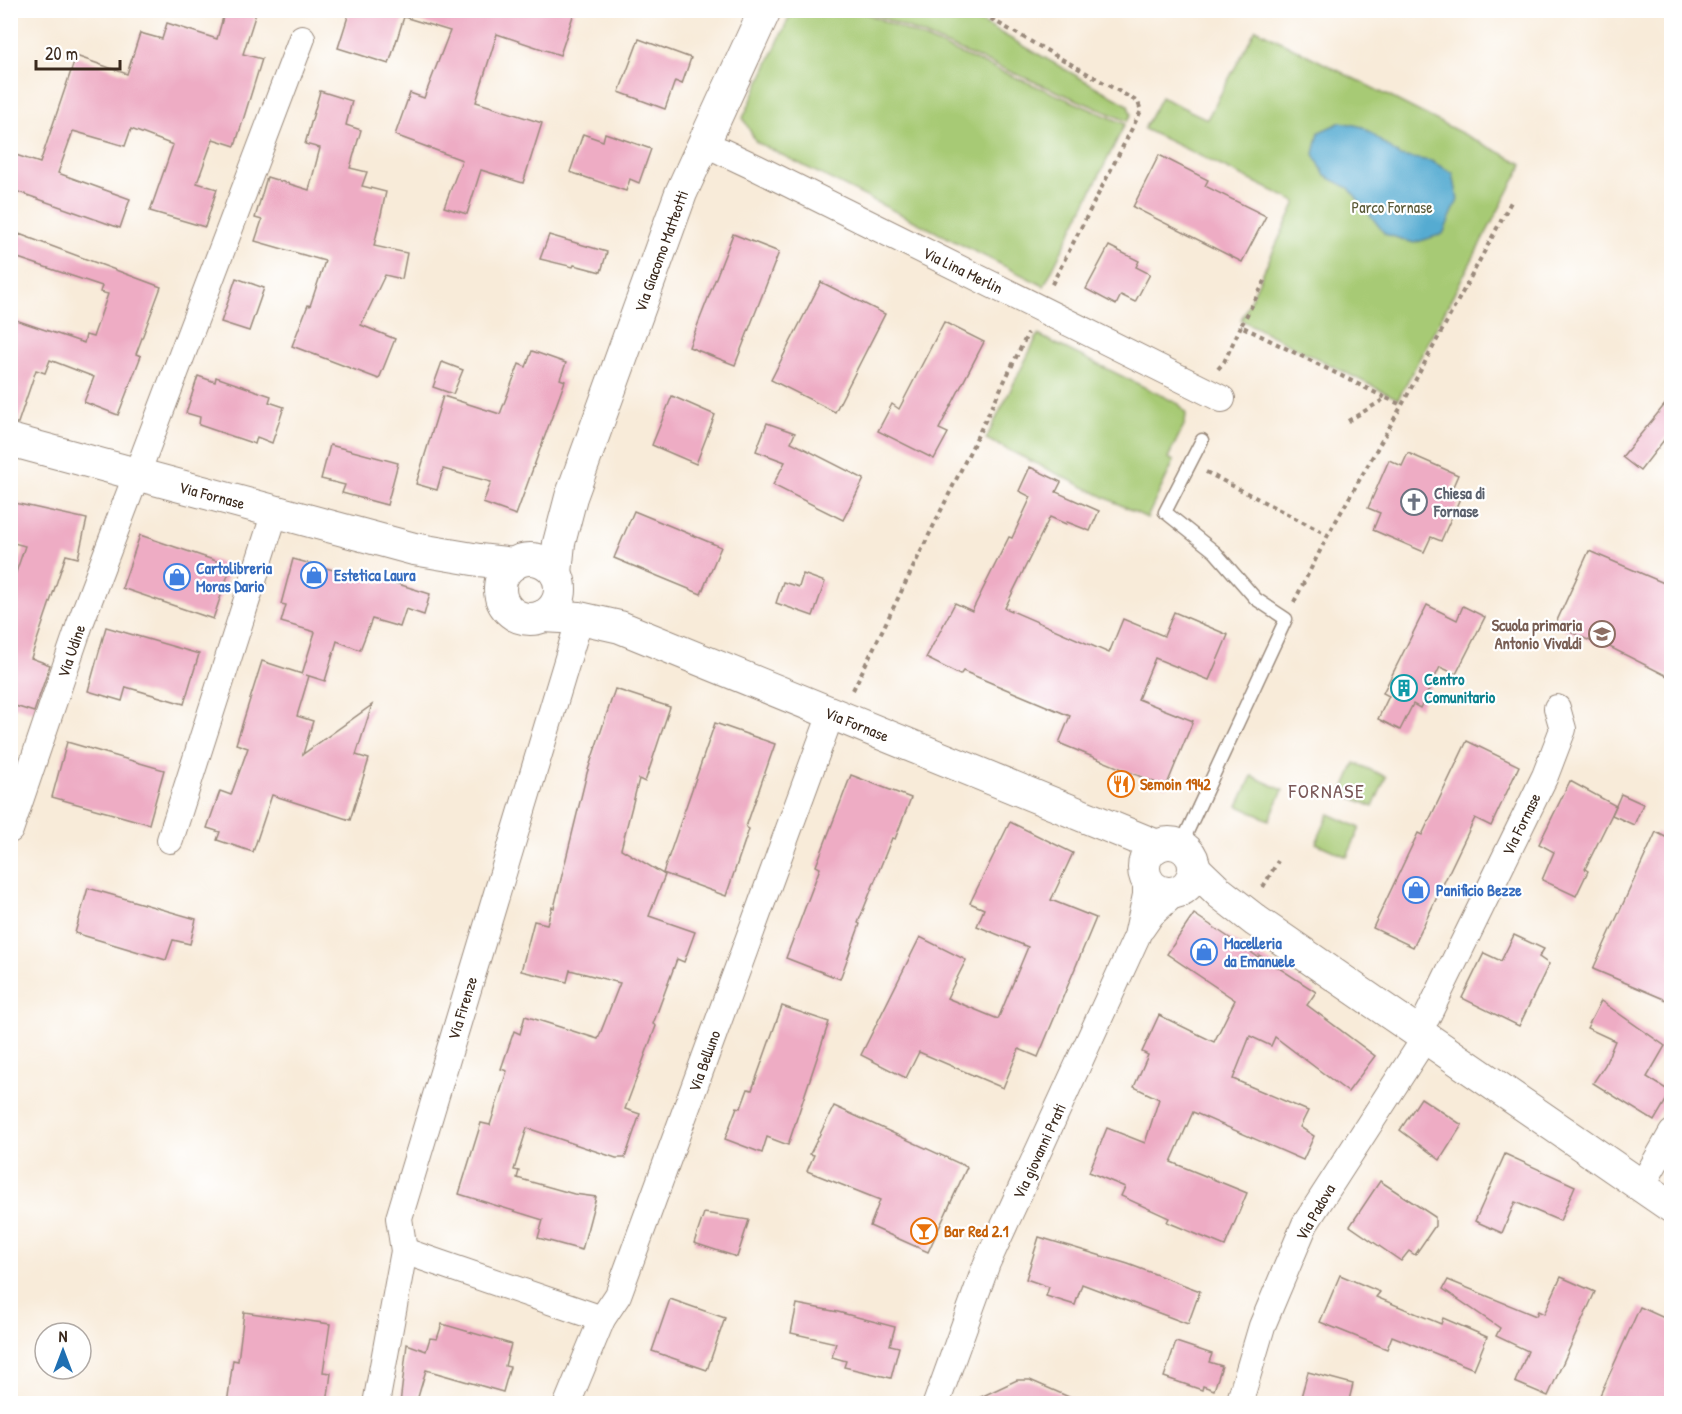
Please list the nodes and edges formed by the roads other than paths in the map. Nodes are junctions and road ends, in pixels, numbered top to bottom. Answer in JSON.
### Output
{"nodes":[{"id":1,"x":765,"y":10,"type":"edge"},
{"id":2,"x":302,"y":38,"type":"dead end"},
{"id":3,"x":703,"y":144,"type":"junction"},
{"id":4,"x":1222,"y":399,"type":"dead end"},
{"id":5,"x":10,"y":440,"type":"edge"},
{"id":6,"x":1202,"y":440,"type":"dead end"},
{"id":7,"x":137,"y":474,"type":"junction"},
{"id":8,"x":571,"y":497,"type":"junction"},
{"id":9,"x":275,"y":512,"type":"junction"},
{"id":10,"x":414,"y":549,"type":"junction"},
{"id":11,"x":518,"y":562,"type":"junction"},
{"id":12,"x":558,"y":578,"type":"junction"},
{"id":13,"x":501,"y":598,"type":"junction"},
{"id":14,"x":543,"y":616,"type":"junction"},
{"id":15,"x":580,"y":618,"type":"junction"},
{"id":16,"x":620,"y":627,"type":"junction"},
{"id":17,"x":1557,"y":708,"type":"dead end"},
{"id":18,"x":835,"y":716,"type":"junction"},
{"id":19,"x":10,"y":830,"type":"edge"},
{"id":20,"x":170,"y":840,"type":"dead end"},
{"id":21,"x":1169,"y":870,"type":"junction"},
{"id":22,"x":1420,"y":1035,"type":"junction"},
{"id":23,"x":1671,"y":1133,"type":"edge"},
{"id":24,"x":1641,"y":1187,"type":"junction"},
{"id":25,"x":1671,"y":1207,"type":"edge"},
{"id":26,"x":404,"y":1251,"type":"junction"},
{"id":27,"x":602,"y":1319,"type":"junction"},
{"id":28,"x":376,"y":1404,"type":"edge"},
{"id":29,"x":567,"y":1404,"type":"edge"},
{"id":30,"x":936,"y":1404,"type":"edge"},
{"id":31,"x":1239,"y":1404,"type":"edge"}],
"edges":[{"from":1,"to":3,"type":"street","name":"Via Giacomo Matteotti"},
{"from":2,"to":7,"type":"street","name":"Via Udine"},
{"from":3,"to":4,"type":"street","name":"Via Lina Merlin"},
{"from":3,"to":8,"type":"street","name":"Via Giacomo Matteotti"},
{"from":5,"to":7,"type":"street","name":"Via Fornase"},
{"from":6,"to":21,"type":"lane"},
{"from":7,"to":9,"type":"street","name":"Via Fornase"},
{"from":7,"to":19,"type":"street","name":"Via Udine"},
{"from":8,"to":11,"type":"street","name":"Via Giacomo Matteotti"},
{"from":8,"to":12,"type":"street","name":"Via Giacomo Matteotti"},
{"from":9,"to":10,"type":"street","name":"Via Fornase"},
{"from":9,"to":20,"type":"street"},
{"from":10,"to":11,"type":"street","name":"Via Fornase"},
{"from":10,"to":13,"type":"street","name":"Via Fornase"},
{"from":11,"to":12,"type":"street","name":"Via Fornase"},
{"from":11,"to":13,"type":"street"},
{"from":12,"to":14,"type":"street"},
{"from":12,"to":16,"type":"street","name":"Via Fornase"},
{"from":13,"to":14,"type":"street","name":"Via Fornase"},
{"from":14,"to":15,"type":"street","name":"Via Fornase"},
{"from":15,"to":16,"type":"street","name":"Via Fornase"},
{"from":15,"to":26,"type":"street","name":"Via Firenze"},
{"from":16,"to":18,"type":"street","name":"Via Fornase"},
{"from":17,"to":22,"type":"street","name":"Via Fornase"},
{"from":18,"to":21,"type":"street","name":"Via Fornase"},
{"from":18,"to":27,"type":"street","name":"Via Belluno"},
{"from":21,"to":22,"type":"street","name":"Via Fornase"},
{"from":21,"to":30,"type":"street","name":"Via giovanni Prati"},
{"from":22,"to":24,"type":"street","name":"Via Fornase"},
{"from":22,"to":31,"type":"street","name":"Via Padova"},
{"from":23,"to":24,"type":"street"},
{"from":24,"to":25,"type":"street","name":"Via Fornase"},
{"from":26,"to":27,"type":"street"},
{"from":26,"to":28,"type":"street","name":"Via Firenze"},
{"from":27,"to":29,"type":"street","name":"Via Belluno"}]}
